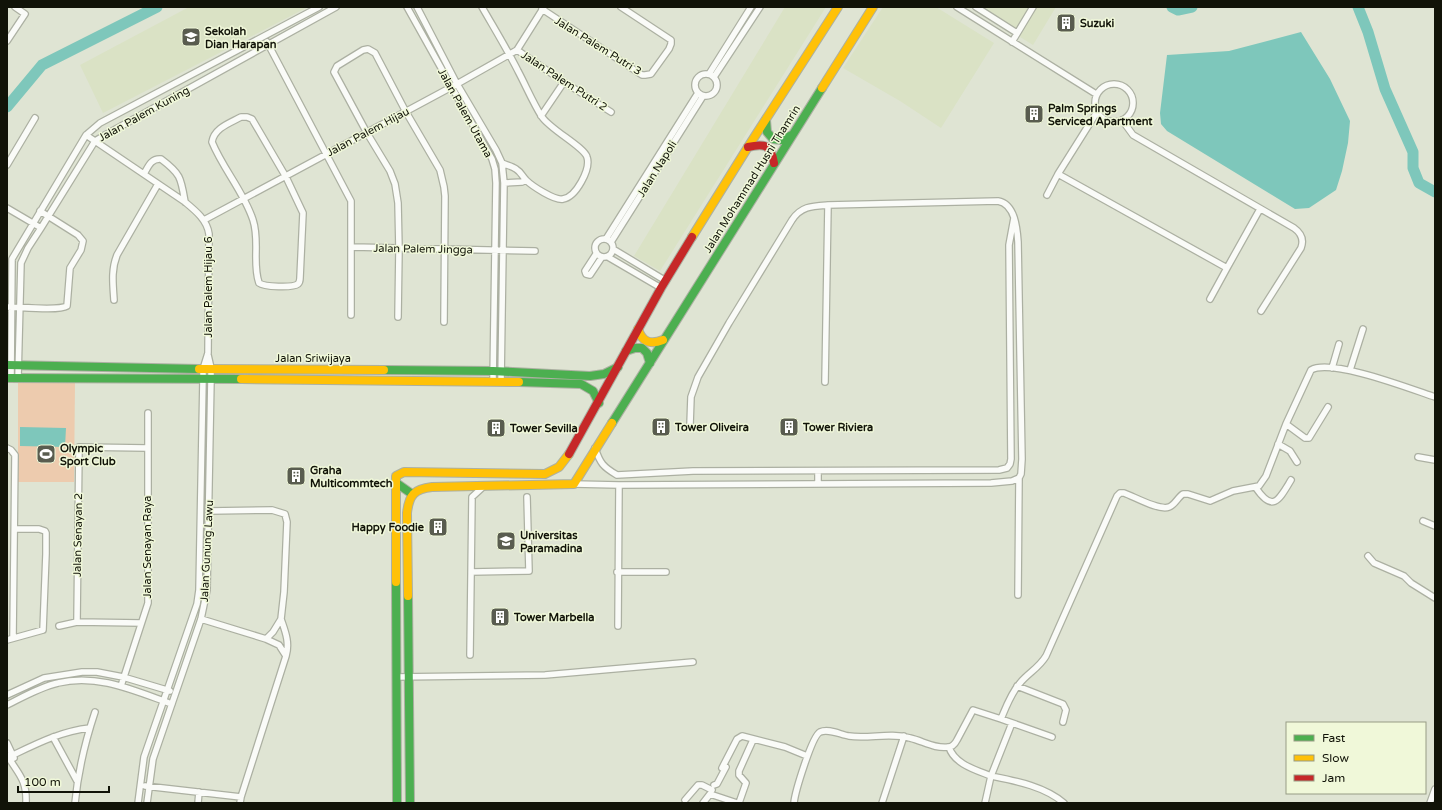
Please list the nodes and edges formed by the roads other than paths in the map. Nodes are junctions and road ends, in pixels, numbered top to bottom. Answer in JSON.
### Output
{"nodes":[{"id":1,"x":15,"y":7,"type":"edge"},
{"id":2,"x":319,"y":7,"type":"edge"},
{"id":3,"x":336,"y":7,"type":"edge"},
{"id":4,"x":407,"y":7,"type":"edge"},
{"id":5,"x":417,"y":7,"type":"edge"},
{"id":6,"x":482,"y":7,"type":"edge"},
{"id":7,"x":621,"y":7,"type":"edge"},
{"id":8,"x":751,"y":7,"type":"edge"},
{"id":9,"x":760,"y":7,"type":"edge"},
{"id":10,"x":838,"y":7,"type":"edge"},
{"id":11,"x":873,"y":7,"type":"edge"},
{"id":12,"x":957,"y":7,"type":"edge"},
{"id":13,"x":976,"y":7,"type":"edge"},
{"id":14,"x":1033,"y":7,"type":"edge"},
{"id":15,"x":543,"y":8,"type":"edge"},
{"id":16,"x":1017,"y":33,"type":"junction"},
{"id":17,"x":264,"y":37,"type":"junction"},
{"id":18,"x":7,"y":41,"type":"edge"},
{"id":19,"x":1012,"y":42,"type":"junction"},
{"id":20,"x":269,"y":45,"type":"junction"},
{"id":21,"x":517,"y":50,"type":"junction"},
{"id":22,"x":510,"y":54,"type":"junction"},
{"id":23,"x":711,"y":75,"type":"junction"},
{"id":24,"x":564,"y":82,"type":"junction"},
{"id":25,"x":457,"y":84,"type":"junction"},
{"id":26,"x":451,"y":88,"type":"junction"},
{"id":27,"x":700,"y":94,"type":"junction"},
{"id":28,"x":1096,"y":94,"type":"junction"},
{"id":29,"x":406,"y":112,"type":"junction"},
{"id":30,"x":611,"y":112,"type":"dead end"},
{"id":31,"x":1097,"y":112,"type":"junction"},
{"id":32,"x":542,"y":116,"type":"junction"},
{"id":33,"x":35,"y":118,"type":"dead end"},
{"id":34,"x":766,"y":119,"type":"junction"},
{"id":35,"x":1122,"y":120,"type":"junction"},
{"id":36,"x":367,"y":133,"type":"junction"},
{"id":37,"x":793,"y":135,"type":"junction"},
{"id":38,"x":86,"y":136,"type":"junction"},
{"id":39,"x":95,"y":141,"type":"junction"},
{"id":40,"x":748,"y":147,"type":"junction"},
{"id":41,"x":327,"y":154,"type":"junction"},
{"id":42,"x":502,"y":163,"type":"junction"},
{"id":43,"x":774,"y":163,"type":"junction"},
{"id":44,"x":7,"y":165,"type":"edge"},
{"id":45,"x":144,"y":174,"type":"junction"},
{"id":46,"x":1058,"y":174,"type":"junction"},
{"id":47,"x":286,"y":177,"type":"junction"},
{"id":48,"x":526,"y":180,"type":"junction"},
{"id":49,"x":504,"y":183,"type":"junction"},
{"id":50,"x":158,"y":184,"type":"junction"},
{"id":51,"x":1047,"y":195,"type":"dead end"},
{"id":52,"x":245,"y":199,"type":"junction"},
{"id":53,"x":185,"y":202,"type":"junction"},
{"id":54,"x":828,"y":205,"type":"junction"},
{"id":55,"x":7,"y":208,"type":"edge"},
{"id":56,"x":1260,"y":208,"type":"junction"},
{"id":57,"x":40,"y":211,"type":"junction"},
{"id":58,"x":48,"y":216,"type":"junction"},
{"id":59,"x":1014,"y":218,"type":"junction"},
{"id":60,"x":204,"y":220,"type":"junction"},
{"id":61,"x":33,"y":223,"type":"junction"},
{"id":62,"x":40,"y":228,"type":"junction"},
{"id":63,"x":606,"y":239,"type":"junction"},
{"id":64,"x":611,"y":242,"type":"junction"},
{"id":65,"x":352,"y":247,"type":"junction"},
{"id":66,"x":399,"y":249,"type":"junction"},
{"id":67,"x":444,"y":249,"type":"junction"},
{"id":68,"x":613,"y":249,"type":"junction"},
{"id":69,"x":494,"y":250,"type":"junction"},
{"id":70,"x":503,"y":250,"type":"junction"},
{"id":71,"x":535,"y":251,"type":"dead end"},
{"id":72,"x":602,"y":256,"type":"junction"},
{"id":73,"x":1227,"y":268,"type":"junction"},
{"id":74,"x":666,"y":281,"type":"junction"},
{"id":75,"x":661,"y":288,"type":"junction"},
{"id":76,"x":1210,"y":299,"type":"dead end"},
{"id":77,"x":114,"y":300,"type":"dead end"},
{"id":78,"x":9,"y":307,"type":"edge"},
{"id":79,"x":20,"y":307,"type":"junction"},
{"id":80,"x":1261,"y":311,"type":"dead end"},
{"id":81,"x":351,"y":315,"type":"dead end"},
{"id":82,"x":398,"y":317,"type":"dead end"},
{"id":83,"x":444,"y":322,"type":"dead end"},
{"id":84,"x":638,"y":329,"type":"junction"},
{"id":85,"x":1364,"y":329,"type":"dead end"},
{"id":86,"x":663,"y":340,"type":"junction"},
{"id":87,"x":1339,"y":344,"type":"dead end"},
{"id":88,"x":626,"y":351,"type":"junction"},
{"id":89,"x":650,"y":363,"type":"junction"},
{"id":90,"x":12,"y":365,"type":"edge"},
{"id":91,"x":207,"y":368,"type":"junction"},
{"id":92,"x":493,"y":368,"type":"junction"},
{"id":93,"x":501,"y":368,"type":"junction"},
{"id":94,"x":618,"y":368,"type":"junction"},
{"id":95,"x":1332,"y":368,"type":"junction"},
{"id":96,"x":1350,"y":370,"type":"junction"},
{"id":97,"x":12,"y":378,"type":"edge"},
{"id":98,"x":493,"y":381,"type":"junction"},
{"id":99,"x":501,"y":382,"type":"junction"},
{"id":100,"x":825,"y":382,"type":"dead end"},
{"id":101,"x":207,"y":383,"type":"junction"},
{"id":102,"x":1435,"y":397,"type":"edge"},
{"id":103,"x":599,"y":403,"type":"junction"},
{"id":104,"x":1328,"y":408,"type":"dead end"},
{"id":105,"x":148,"y":414,"type":"dead end"},
{"id":106,"x":1286,"y":424,"type":"junction"},
{"id":107,"x":690,"y":426,"type":"dead end"},
{"id":108,"x":1278,"y":444,"type":"junction"},
{"id":109,"x":147,"y":448,"type":"junction"},
{"id":110,"x":596,"y":448,"type":"junction"},
{"id":111,"x":9,"y":449,"type":"edge"},
{"id":112,"x":1418,"y":456,"type":"dead end"},
{"id":113,"x":1435,"y":460,"type":"edge"},
{"id":114,"x":1297,"y":462,"type":"dead end"},
{"id":115,"x":818,"y":471,"type":"junction"},
{"id":116,"x":1019,"y":478,"type":"junction"},
{"id":117,"x":1291,"y":480,"type":"dead end"},
{"id":118,"x":395,"y":482,"type":"junction"},
{"id":119,"x":574,"y":484,"type":"junction"},
{"id":120,"x":818,"y":484,"type":"junction"},
{"id":121,"x":619,"y":485,"type":"junction"},
{"id":122,"x":484,"y":486,"type":"junction"},
{"id":123,"x":1256,"y":488,"type":"junction"},
{"id":124,"x":412,"y":494,"type":"junction"},
{"id":125,"x":527,"y":497,"type":"dead end"},
{"id":126,"x":209,"y":511,"type":"junction"},
{"id":127,"x":1423,"y":521,"type":"dead end"},
{"id":128,"x":1435,"y":526,"type":"edge"},
{"id":129,"x":15,"y":529,"type":"junction"},
{"id":130,"x":1368,"y":556,"type":"dead end"},
{"id":131,"x":471,"y":572,"type":"junction"},
{"id":132,"x":617,"y":572,"type":"junction"},
{"id":133,"x":666,"y":572,"type":"dead end"},
{"id":134,"x":1018,"y":594,"type":"dead end"},
{"id":135,"x":1435,"y":598,"type":"edge"},
{"id":136,"x":201,"y":619,"type":"junction"},
{"id":137,"x":280,"y":619,"type":"junction"},
{"id":138,"x":77,"y":622,"type":"junction"},
{"id":139,"x":141,"y":622,"type":"junction"},
{"id":140,"x":59,"y":626,"type":"dead end"},
{"id":141,"x":618,"y":626,"type":"dead end"},
{"id":142,"x":13,"y":638,"type":"junction"},
{"id":143,"x":266,"y":639,"type":"junction"},
{"id":144,"x":7,"y":640,"type":"edge"},
{"id":145,"x":470,"y":655,"type":"dead end"},
{"id":146,"x":286,"y":656,"type":"junction"},
{"id":147,"x":693,"y":662,"type":"dead end"},
{"id":148,"x":73,"y":673,"type":"junction"},
{"id":149,"x":123,"y":677,"type":"junction"},
{"id":150,"x":396,"y":677,"type":"junction"},
{"id":151,"x":408,"y":678,"type":"junction"},
{"id":152,"x":73,"y":681,"type":"junction"},
{"id":153,"x":121,"y":686,"type":"junction"},
{"id":154,"x":1017,"y":686,"type":"junction"},
{"id":155,"x":167,"y":690,"type":"junction"},
{"id":156,"x":176,"y":693,"type":"junction"},
{"id":157,"x":7,"y":695,"type":"edge"},
{"id":158,"x":163,"y":701,"type":"junction"},
{"id":159,"x":172,"y":704,"type":"junction"},
{"id":160,"x":7,"y":705,"type":"edge"},
{"id":161,"x":95,"y":712,"type":"dead end"},
{"id":162,"x":1001,"y":719,"type":"junction"},
{"id":163,"x":1012,"y":722,"type":"junction"},
{"id":164,"x":1063,"y":722,"type":"dead end"},
{"id":165,"x":90,"y":728,"type":"junction"},
{"id":166,"x":904,"y":736,"type":"junction"},
{"id":167,"x":53,"y":737,"type":"junction"},
{"id":168,"x":1052,"y":737,"type":"dead end"},
{"id":169,"x":753,"y":740,"type":"junction"},
{"id":170,"x":7,"y":743,"type":"edge"},
{"id":171,"x":949,"y":747,"type":"junction"},
{"id":172,"x":807,"y":756,"type":"junction"},
{"id":173,"x":9,"y":757,"type":"edge"},
{"id":174,"x":991,"y":776,"type":"junction"},
{"id":175,"x":77,"y":782,"type":"junction"},
{"id":176,"x":140,"y":785,"type":"junction"},
{"id":177,"x":148,"y":786,"type":"junction"},
{"id":178,"x":713,"y":788,"type":"junction"},
{"id":179,"x":1435,"y":789,"type":"edge"},
{"id":180,"x":199,"y":792,"type":"junction"},
{"id":181,"x":240,"y":800,"type":"edge"},
{"id":182,"x":685,"y":800,"type":"dead end"},
{"id":183,"x":25,"y":803,"type":"edge"},
{"id":184,"x":75,"y":803,"type":"edge"},
{"id":185,"x":138,"y":803,"type":"edge"},
{"id":186,"x":147,"y":803,"type":"edge"},
{"id":187,"x":198,"y":803,"type":"edge"},
{"id":188,"x":397,"y":803,"type":"edge"},
{"id":189,"x":410,"y":803,"type":"edge"},
{"id":190,"x":703,"y":803,"type":"edge"},
{"id":191,"x":738,"y":803,"type":"edge"},
{"id":192,"x":794,"y":803,"type":"edge"},
{"id":193,"x":882,"y":803,"type":"edge"},
{"id":194,"x":985,"y":803,"type":"edge"},
{"id":195,"x":1064,"y":803,"type":"edge"},
{"id":196,"x":1430,"y":803,"type":"edge"}],
"edges":[{"from":1,"to":18,"type":"street"},
{"from":2,"to":17,"type":"street","name":"Jalan Palem Kuning"},
{"from":3,"to":20,"type":"street","name":"Jalan Palem Kuning"},
{"from":4,"to":26,"type":"street","name":"Jalan Palem Utama"},
{"from":5,"to":25,"type":"street","name":"Jalan Palem Utama"},
{"from":6,"to":22,"type":"street"},
{"from":7,"to":15,"type":"street","name":"Jalan Palem Putri 3"},
{"from":8,"to":23,"type":"street","name":"Jalan Napoli"},
{"from":9,"to":23,"type":"street","name":"Jalan Napoli"},
{"from":10,"to":34,"type":"street","name":"Jalan Mohammad Husni Thamrin"},
{"from":11,"to":37,"type":"street","name":"Jalan Mohammad Husni Thamrin"},
{"from":12,"to":19,"type":"street"},
{"from":13,"to":16,"type":"street"},
{"from":14,"to":16,"type":"street"},
{"from":15,"to":21,"type":"street"},
{"from":16,"to":19,"type":"street"},
{"from":17,"to":20,"type":"street"},
{"from":17,"to":38,"type":"street","name":"Jalan Palem Kuning"},
{"from":19,"to":28,"type":"street"},
{"from":20,"to":39,"type":"street","name":"Jalan Palem Kuning"},
{"from":20,"to":41,"type":"street"},
{"from":21,"to":22,"type":"street","name":"Jalan Palem Hijau"},
{"from":21,"to":24,"type":"street","name":"Jalan Palem Putri 2"},
{"from":22,"to":25,"type":"street","name":"Jalan Palem Hijau"},
{"from":22,"to":32,"type":"street"},
{"from":23,"to":27,"type":"street","name":"Jalan Napoli"},
{"from":23,"to":27,"type":"street","name":"Jalan Napoli"},
{"from":24,"to":30,"type":"street","name":"Jalan Palem Putri 2"},
{"from":24,"to":32,"type":"street"},
{"from":25,"to":26,"type":"street","name":"Jalan Palem Hijau"},
{"from":25,"to":42,"type":"street","name":"Jalan Palem Utama"},
{"from":26,"to":29,"type":"street","name":"Jalan Palem Hijau"},
{"from":26,"to":69,"type":"street","name":"Jalan Palem Utama"},
{"from":27,"to":63,"type":"street","name":"Jalan Napoli"},
{"from":27,"to":64,"type":"street","name":"Jalan Napoli"},
{"from":28,"to":31,"type":"street"},
{"from":28,"to":35,"type":"street"},
{"from":29,"to":36,"type":"street","name":"Jalan Palem Hijau"},
{"from":29,"to":36,"type":"street"},
{"from":29,"to":67,"type":"street"},
{"from":31,"to":35,"type":"street"},
{"from":31,"to":46,"type":"street"},
{"from":32,"to":48,"type":"street"},
{"from":33,"to":44,"type":"street"},
{"from":34,"to":37,"type":"street"},
{"from":34,"to":40,"type":"street","name":"Jalan Mohammad Husni Thamrin"},
{"from":35,"to":56,"type":"street"},
{"from":36,"to":41,"type":"street","name":"Jalan Palem Hijau"},
{"from":36,"to":66,"type":"street"},
{"from":37,"to":43,"type":"street","name":"Jalan Mohammad Husni Thamrin"},
{"from":38,"to":39,"type":"street"},
{"from":38,"to":57,"type":"street","name":"Jalan Palem Kuning"},
{"from":39,"to":45,"type":"street"},
{"from":39,"to":58,"type":"street","name":"Jalan Palem Kuning"},
{"from":40,"to":43,"type":"street"},
{"from":40,"to":74,"type":"street","name":"Jalan Mohammad Husni Thamrin"},
{"from":41,"to":47,"type":"street","name":"Jalan Palem Hijau"},
{"from":41,"to":65,"type":"street"},
{"from":42,"to":48,"type":"street"},
{"from":42,"to":49,"type":"street","name":"Jalan Palem Utama"},
{"from":43,"to":86,"type":"street","name":"Jalan Mohammad Husni Thamrin"},
{"from":45,"to":50,"type":"street"},
{"from":45,"to":53,"type":"street"},
{"from":46,"to":51,"type":"street"},
{"from":46,"to":73,"type":"street"},
{"from":47,"to":52,"type":"street","name":"Jalan Palem Hijau"},
{"from":47,"to":52,"type":"street"},
{"from":47,"to":52,"type":"street"},
{"from":48,"to":49,"type":"street"},
{"from":49,"to":70,"type":"street","name":"Jalan Palem Utama"},
{"from":50,"to":53,"type":"street"},
{"from":50,"to":77,"type":"street"},
{"from":52,"to":60,"type":"street","name":"Jalan Palem Hijau"},
{"from":53,"to":60,"type":"street"},
{"from":54,"to":59,"type":"street"},
{"from":54,"to":100,"type":"street"},
{"from":54,"to":107,"type":"street"},
{"from":55,"to":61,"type":"street"},
{"from":56,"to":73,"type":"street"},
{"from":56,"to":80,"type":"street"},
{"from":57,"to":58,"type":"street"},
{"from":57,"to":61,"type":"street","name":"Jalan Palem Kuning"},
{"from":58,"to":62,"type":"street","name":"Jalan Palem Kuning"},
{"from":58,"to":79,"type":"street"},
{"from":59,"to":115,"type":"street"},
{"from":59,"to":116,"type":"street"},
{"from":60,"to":91,"type":"street","name":"Jalan Palem Hijau 6"},
{"from":61,"to":62,"type":"street"},
{"from":61,"to":78,"type":"street","name":"Jalan Palem Kuning"},
{"from":62,"to":79,"type":"street","name":"Jalan Palem Kuning"},
{"from":63,"to":64,"type":"street"},
{"from":63,"to":72,"type":"street","name":"Jalan Napoli"},
{"from":64,"to":68,"type":"street"},
{"from":65,"to":66,"type":"street","name":"Jalan Palem Jingga"},
{"from":65,"to":81,"type":"street"},
{"from":66,"to":67,"type":"street","name":"Jalan Palem Jingga"},
{"from":66,"to":82,"type":"street"},
{"from":67,"to":69,"type":"street","name":"Jalan Palem Jingga"},
{"from":67,"to":83,"type":"street"},
{"from":68,"to":72,"type":"street"},
{"from":68,"to":74,"type":"street"},
{"from":69,"to":70,"type":"street"},
{"from":69,"to":92,"type":"street","name":"Jalan Palem Utama"},
{"from":70,"to":71,"type":"street"},
{"from":70,"to":93,"type":"street","name":"Jalan Palem Utama"},
{"from":72,"to":75,"type":"street"},
{"from":73,"to":76,"type":"street"},
{"from":74,"to":75,"type":"street","name":"Jalan Mohammad Husni Thamrin"},
{"from":75,"to":84,"type":"street","name":"Jalan Mohammad Husni Thamrin"},
{"from":78,"to":79,"type":"street"},
{"from":78,"to":90,"type":"street","name":"Jalan Palem Kuning"},
{"from":79,"to":90,"type":"street","name":"Jalan Palem Kuning"},
{"from":84,"to":86,"type":"street"},
{"from":84,"to":88,"type":"street","name":"Jalan Mohammad Husni Thamrin"},
{"from":85,"to":96,"type":"street"},
{"from":86,"to":89,"type":"street","name":"Jalan Mohammad Husni Thamrin"},
{"from":87,"to":95,"type":"street"},
{"from":88,"to":89,"type":"street"},
{"from":88,"to":94,"type":"street","name":"Jalan Mohammad Husni Thamrin"},
{"from":89,"to":110,"type":"street","name":"Jalan Mohammad Husni Thamrin"},
{"from":90,"to":91,"type":"street","name":"Jalan Sriwijaya"},
{"from":90,"to":97,"type":"street"},
{"from":91,"to":92,"type":"street","name":"Jalan Sriwijaya"},
{"from":91,"to":101,"type":"street"},
{"from":91,"to":101,"type":"street"},
{"from":92,"to":93,"type":"street","name":"Jalan Sriwijaya"},
{"from":92,"to":98,"type":"street","name":"Jalan Palem Utama"},
{"from":93,"to":94,"type":"street","name":"Jalan Sriwijaya"},
{"from":93,"to":99,"type":"street","name":"Jalan Palem Utama"},
{"from":94,"to":103,"type":"street","name":"Jalan Mohammad Husni Thamrin"},
{"from":95,"to":96,"type":"street"},
{"from":95,"to":106,"type":"street"},
{"from":96,"to":102,"type":"street"},
{"from":97,"to":101,"type":"street","name":"Jalan Sriwijaya"},
{"from":98,"to":99,"type":"street","name":"Jalan Sriwijaya"},
{"from":98,"to":101,"type":"street","name":"Jalan Sriwijaya"},
{"from":99,"to":103,"type":"street","name":"Jalan Sriwijaya"},
{"from":101,"to":126,"type":"street","name":"Jalan Gunung Lawu"},
{"from":101,"to":155,"type":"street","name":"Jalan Gunung Lawu"},
{"from":103,"to":118,"type":"street","name":"Jalan Mohammad Husni Thamrin"},
{"from":104,"to":106,"type":"street"},
{"from":105,"to":109,"type":"street","name":"Jalan Senayan Raya"},
{"from":106,"to":108,"type":"street"},
{"from":108,"to":114,"type":"street"},
{"from":108,"to":123,"type":"street"},
{"from":109,"to":138,"type":"street","name":"Jalan Senayan 2"},
{"from":109,"to":139,"type":"street","name":"Jalan Senayan Raya"},
{"from":110,"to":115,"type":"street"},
{"from":110,"to":119,"type":"street","name":"Jalan Mohammad Husni Thamrin"},
{"from":111,"to":129,"type":"street"},
{"from":112,"to":113,"type":"street"},
{"from":115,"to":120,"type":"street"},
{"from":116,"to":120,"type":"street"},
{"from":116,"to":134,"type":"street"},
{"from":117,"to":123,"type":"street"},
{"from":118,"to":124,"type":"street"},
{"from":118,"to":150,"type":"street"},
{"from":119,"to":121,"type":"street"},
{"from":119,"to":122,"type":"street"},
{"from":120,"to":121,"type":"street"},
{"from":121,"to":132,"type":"street"},
{"from":122,"to":124,"type":"street"},
{"from":122,"to":131,"type":"street"},
{"from":123,"to":154,"type":"street"},
{"from":124,"to":151,"type":"street"},
{"from":125,"to":131,"type":"street"},
{"from":126,"to":136,"type":"street","name":"Jalan Gunung Lawu"},
{"from":126,"to":137,"type":"street"},
{"from":127,"to":128,"type":"street"},
{"from":129,"to":142,"type":"street"},
{"from":129,"to":142,"type":"street"},
{"from":130,"to":135,"type":"street"},
{"from":131,"to":145,"type":"street"},
{"from":132,"to":133,"type":"street"},
{"from":132,"to":141,"type":"street"},
{"from":136,"to":143,"type":"street"},
{"from":136,"to":156,"type":"street","name":"Jalan Gunung Lawu"},
{"from":137,"to":143,"type":"street"},
{"from":137,"to":146,"type":"street"},
{"from":138,"to":139,"type":"street"},
{"from":138,"to":140,"type":"street"},
{"from":139,"to":149,"type":"street","name":"Jalan Senayan Raya"},
{"from":142,"to":144,"type":"street"},
{"from":143,"to":146,"type":"street"},
{"from":146,"to":181,"type":"street"},
{"from":147,"to":151,"type":"street"},
{"from":148,"to":149,"type":"street"},
{"from":148,"to":152,"type":"street"},
{"from":148,"to":157,"type":"street"},
{"from":149,"to":153,"type":"street","name":"Jalan Senayan Raya"},
{"from":149,"to":155,"type":"street"},
{"from":150,"to":151,"type":"street"},
{"from":150,"to":188,"type":"street"},
{"from":151,"to":189,"type":"street"},
{"from":152,"to":153,"type":"street"},
{"from":152,"to":160,"type":"street"},
{"from":153,"to":158,"type":"street"},
{"from":154,"to":162,"type":"street"},
{"from":154,"to":164,"type":"street"},
{"from":155,"to":156,"type":"street"},
{"from":155,"to":158,"type":"street","name":"Jalan Gunung Lawu"},
{"from":156,"to":159,"type":"street","name":"Jalan Gunung Lawu"},
{"from":158,"to":159,"type":"street"},
{"from":158,"to":176,"type":"street","name":"Jalan Gunung Lawu"},
{"from":159,"to":177,"type":"street","name":"Jalan Gunung Lawu"},
{"from":161,"to":165,"type":"street"},
{"from":162,"to":163,"type":"street"},
{"from":162,"to":171,"type":"street"},
{"from":163,"to":168,"type":"street"},
{"from":163,"to":174,"type":"street"},
{"from":165,"to":167,"type":"street"},
{"from":165,"to":175,"type":"street"},
{"from":166,"to":171,"type":"street"},
{"from":166,"to":172,"type":"street"},
{"from":166,"to":193,"type":"street"},
{"from":167,"to":173,"type":"street"},
{"from":167,"to":175,"type":"street"},
{"from":169,"to":172,"type":"street"},
{"from":169,"to":178,"type":"street"},
{"from":169,"to":191,"type":"street"},
{"from":170,"to":173,"type":"street"},
{"from":171,"to":174,"type":"street"},
{"from":172,"to":192,"type":"street"},
{"from":173,"to":183,"type":"street"},
{"from":174,"to":194,"type":"street"},
{"from":174,"to":195,"type":"street"},
{"from":175,"to":184,"type":"street"},
{"from":176,"to":177,"type":"street"},
{"from":176,"to":185,"type":"street","name":"Jalan Gunung Lawu"},
{"from":177,"to":180,"type":"street"},
{"from":177,"to":186,"type":"street","name":"Jalan Gunung Lawu"},
{"from":178,"to":182,"type":"street"},
{"from":178,"to":190,"type":"street"},
{"from":178,"to":191,"type":"street"},
{"from":179,"to":196,"type":"street"},
{"from":180,"to":181,"type":"street"},
{"from":180,"to":187,"type":"street"}]}
